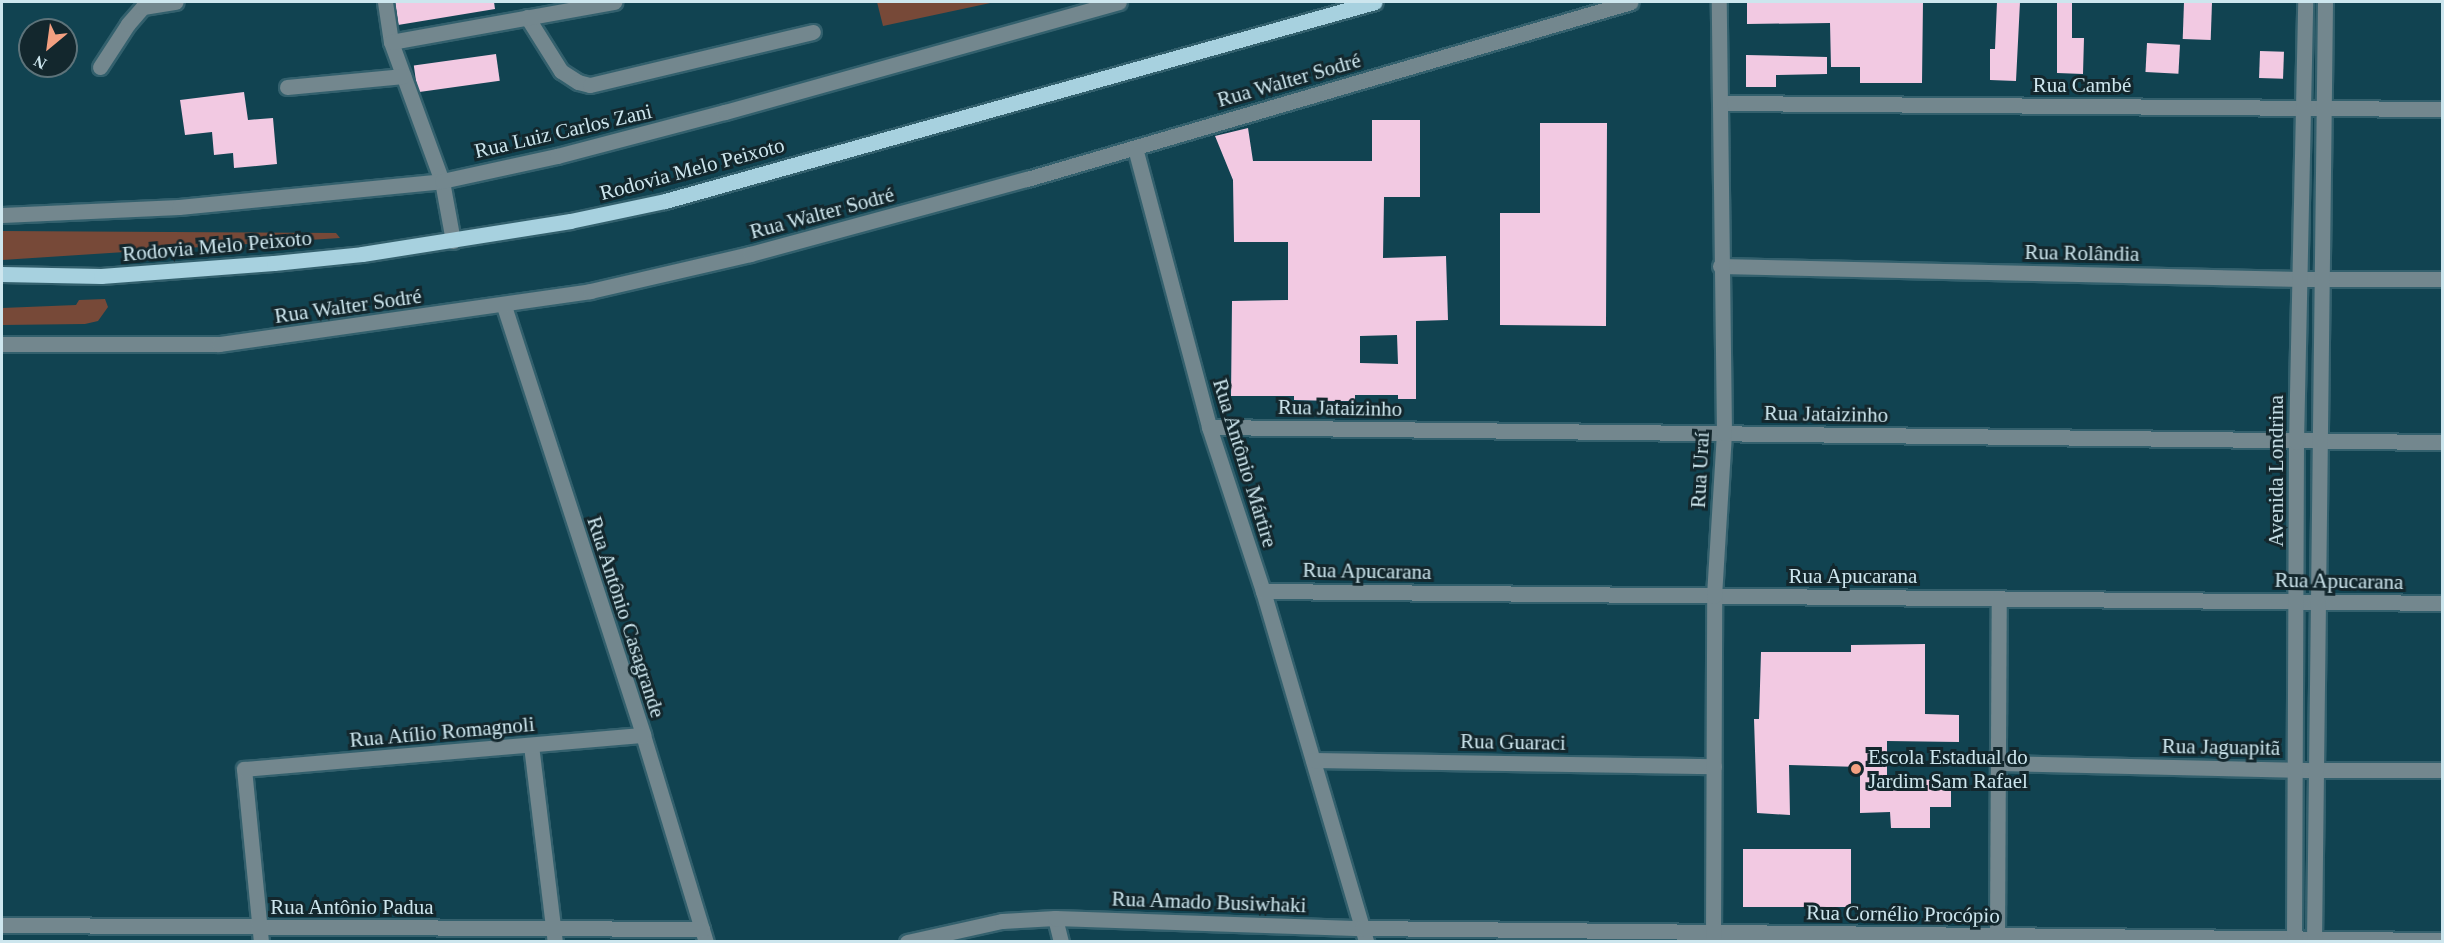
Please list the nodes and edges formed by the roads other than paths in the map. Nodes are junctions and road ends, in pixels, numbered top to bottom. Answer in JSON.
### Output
{"nodes":[{"id":1,"x":176,"y":2,"type":"edge"},
{"id":2,"x":385,"y":2,"type":"edge"},
{"id":3,"x":614,"y":2,"type":"edge"},
{"id":4,"x":1118,"y":2,"type":"edge"},
{"id":5,"x":1375,"y":2,"type":"edge"},
{"id":6,"x":1631,"y":2,"type":"edge"},
{"id":7,"x":1719,"y":2,"type":"edge"},
{"id":8,"x":2305,"y":2,"type":"edge"},
{"id":9,"x":2325,"y":2,"type":"edge"},
{"id":10,"x":527,"y":17,"type":"junction"},
{"id":11,"x":813,"y":32,"type":"dead end"},
{"id":12,"x":392,"y":42,"type":"junction"},
{"id":13,"x":100,"y":67,"type":"dead end"},
{"id":14,"x":403,"y":76,"type":"junction"},
{"id":15,"x":287,"y":87,"type":"dead end"},
{"id":16,"x":1721,"y":103,"type":"junction"},
{"id":17,"x":2305,"y":108,"type":"junction"},
{"id":18,"x":2324,"y":108,"type":"junction"},
{"id":19,"x":2442,"y":109,"type":"edge"},
{"id":20,"x":1134,"y":148,"type":"junction"},
{"id":21,"x":442,"y":181,"type":"junction"},
{"id":22,"x":2,"y":214,"type":"edge"},
{"id":23,"x":453,"y":241,"type":"junction"},
{"id":24,"x":1720,"y":266,"type":"junction"},
{"id":25,"x":2,"y":274,"type":"edge"},
{"id":26,"x":2301,"y":279,"type":"junction"},
{"id":27,"x":2322,"y":279,"type":"junction"},
{"id":28,"x":2442,"y":279,"type":"edge"},
{"id":29,"x":504,"y":306,"type":"junction"},
{"id":30,"x":2,"y":344,"type":"edge"},
{"id":31,"x":1209,"y":427,"type":"junction"},
{"id":32,"x":1724,"y":434,"type":"junction"},
{"id":33,"x":2296,"y":442,"type":"junction"},
{"id":34,"x":2318,"y":442,"type":"junction"},
{"id":35,"x":2442,"y":442,"type":"edge"},
{"id":36,"x":1263,"y":591,"type":"junction"},
{"id":37,"x":1714,"y":596,"type":"junction"},
{"id":38,"x":1999,"y":598,"type":"junction"},
{"id":39,"x":2297,"y":602,"type":"junction"},
{"id":40,"x":2316,"y":602,"type":"junction"},
{"id":41,"x":2442,"y":603,"type":"edge"},
{"id":42,"x":643,"y":735,"type":"junction"},
{"id":43,"x":531,"y":745,"type":"junction"},
{"id":44,"x":1313,"y":760,"type":"junction"},
{"id":45,"x":1998,"y":763,"type":"junction"},
{"id":46,"x":1714,"y":766,"type":"junction"},
{"id":47,"x":2295,"y":770,"type":"junction"},
{"id":48,"x":2316,"y":770,"type":"junction"},
{"id":49,"x":2442,"y":770,"type":"edge"},
{"id":50,"x":1055,"y":918,"type":"junction"},
{"id":51,"x":2,"y":925,"type":"edge"},
{"id":52,"x":260,"y":935,"type":"edge"},
{"id":53,"x":704,"y":935,"type":"edge"},
{"id":54,"x":1364,"y":935,"type":"edge"},
{"id":55,"x":1997,"y":935,"type":"junction"},
{"id":56,"x":554,"y":936,"type":"edge"},
{"id":57,"x":1713,"y":937,"type":"edge"},
{"id":58,"x":2294,"y":940,"type":"edge"},
{"id":59,"x":2442,"y":940,"type":"edge"},
{"id":60,"x":2314,"y":941,"type":"edge"},
{"id":61,"x":907,"y":942,"type":"edge"},
{"id":62,"x":1061,"y":942,"type":"edge"}],
"edges":[{"from":1,"to":13,"type":"street"},
{"from":2,"to":12,"type":"street"},
{"from":3,"to":10,"type":"street"},
{"from":4,"to":21,"type":"street","name":"Rua Luiz Carlos Zani"},
{"from":5,"to":23,"type":"main road","name":"Rodovia Melo Peixoto"},
{"from":6,"to":20,"type":"street","name":"Rua Walter Sodré"},
{"from":7,"to":16,"type":"street","name":"Rua Uraí"},
{"from":8,"to":17,"type":"street","name":"Avenida Londrina"},
{"from":9,"to":18,"type":"street","name":"Avenida Londrina"},
{"from":10,"to":11,"type":"street"},
{"from":10,"to":12,"type":"street"},
{"from":12,"to":14,"type":"street"},
{"from":14,"to":15,"type":"street"},
{"from":14,"to":21,"type":"street"},
{"from":16,"to":17,"type":"street","name":"Rua Cambé"},
{"from":16,"to":24,"type":"street","name":"Rua Uraí"},
{"from":17,"to":18,"type":"street","name":"Rua Cambé"},
{"from":17,"to":26,"type":"street","name":"Avenida Londrina"},
{"from":18,"to":19,"type":"street","name":"Rua Cambé"},
{"from":18,"to":27,"type":"street","name":"Avenida Londrina"},
{"from":20,"to":29,"type":"street","name":"Rua Walter Sodré"},
{"from":20,"to":31,"type":"street","name":"Rua Antônio Mártire"},
{"from":21,"to":22,"type":"street","name":"Rua Luiz Carlos Zani"},
{"from":21,"to":23,"type":"street"},
{"from":23,"to":25,"type":"main road","name":"Rodovia Melo Peixoto"},
{"from":24,"to":26,"type":"street","name":"Rua Rolândia"},
{"from":24,"to":32,"type":"street","name":"Rua Uraí"},
{"from":26,"to":27,"type":"street","name":"Rua Rolândia"},
{"from":26,"to":33,"type":"street","name":"Avenida Londrina"},
{"from":27,"to":28,"type":"street","name":"Rua Rolândia"},
{"from":27,"to":34,"type":"street","name":"Avenida Londrina"},
{"from":29,"to":30,"type":"street","name":"Rua Walter Sodré"},
{"from":29,"to":42,"type":"street","name":"Rua Antônio Casagrande"},
{"from":31,"to":32,"type":"street","name":"Rua Jataizinho"},
{"from":31,"to":36,"type":"street","name":"Rua Antônio Mártire"},
{"from":32,"to":33,"type":"street","name":"Rua Jataizinho"},
{"from":32,"to":37,"type":"street","name":"Rua Uraí"},
{"from":33,"to":34,"type":"street","name":"Rua Jataizinho"},
{"from":33,"to":39,"type":"street","name":"Avenida Londrina"},
{"from":34,"to":35,"type":"street","name":"Rua Jataizinho"},
{"from":34,"to":40,"type":"street","name":"Avenida Londrina"},
{"from":36,"to":37,"type":"street","name":"Rua Apucarana"},
{"from":36,"to":44,"type":"street","name":"Rua Antônio Mártire"},
{"from":37,"to":38,"type":"street","name":"Rua Apucarana"},
{"from":37,"to":46,"type":"street","name":"Rua Uraí"},
{"from":38,"to":39,"type":"street","name":"Rua Apucarana"},
{"from":38,"to":45,"type":"street"},
{"from":39,"to":40,"type":"street","name":"Rua Apucarana"},
{"from":39,"to":47,"type":"street","name":"Avenida Londrina"},
{"from":40,"to":41,"type":"street","name":"Rua Apucarana"},
{"from":40,"to":48,"type":"street","name":"Avenida Londrina"},
{"from":42,"to":43,"type":"street","name":"Rua Atílio Romagnoli"},
{"from":42,"to":53,"type":"street","name":"Rua Antônio Casagrande"},
{"from":43,"to":52,"type":"street","name":"Rua Atílio Romagnoli"},
{"from":43,"to":56,"type":"street"},
{"from":44,"to":46,"type":"street","name":"Rua Guaraci"},
{"from":44,"to":54,"type":"street","name":"Rua Antônio Mártire"},
{"from":45,"to":47,"type":"street","name":"Rua Jaguapitã"},
{"from":45,"to":55,"type":"street"},
{"from":46,"to":57,"type":"street","name":"Rua Uraí"},
{"from":47,"to":48,"type":"street","name":"Rua Jaguapitã"},
{"from":47,"to":58,"type":"street","name":"Avenida Londrina"},
{"from":48,"to":49,"type":"street","name":"Rua Jaguapitã"},
{"from":48,"to":60,"type":"street","name":"Avenida Londrina"},
{"from":50,"to":54,"type":"street","name":"Rua Amado Busiwhaki"},
{"from":50,"to":61,"type":"street","name":"Rua Amado Busiwhaki"},
{"from":50,"to":62,"type":"street"},
{"from":51,"to":52,"type":"street","name":"Rua Antônio Padua"},
{"from":52,"to":56,"type":"street","name":"Rua Antônio Padua"},
{"from":53,"to":56,"type":"street","name":"Rua Antônio Padua"},
{"from":54,"to":57,"type":"street","name":"Rua Cornélio Procópio"},
{"from":55,"to":57,"type":"street","name":"Rua Cornélio Procópio"},
{"from":55,"to":58,"type":"street","name":"Rua Cornélio Procópio"},
{"from":58,"to":60,"type":"street","name":"Rua Cornélio Procópio"},
{"from":59,"to":60,"type":"street","name":"Rua Cornélio Procópio"}]}
